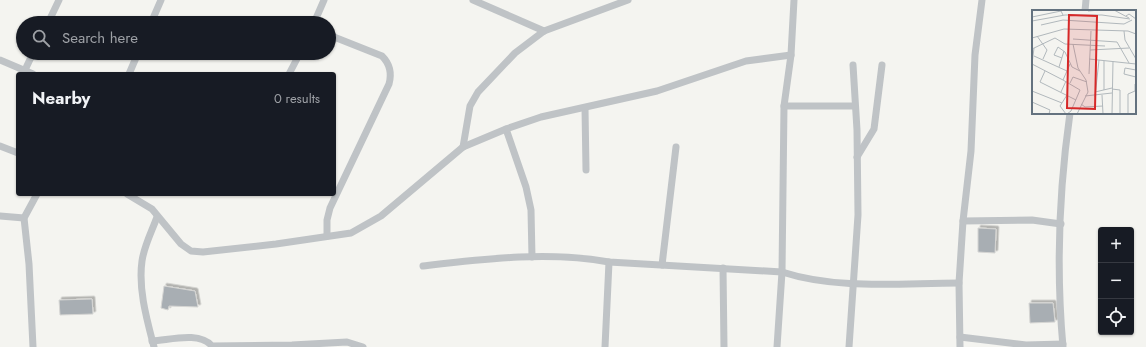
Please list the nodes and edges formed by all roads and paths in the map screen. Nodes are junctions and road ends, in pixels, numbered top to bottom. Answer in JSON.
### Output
{"nodes":[{"id":1,"x":60,"y":0,"type":"edge"},
{"id":2,"x":161,"y":0,"type":"edge"},
{"id":3,"x":324,"y":0,"type":"edge"},
{"id":4,"x":473,"y":0,"type":"edge"},
{"id":5,"x":628,"y":0,"type":"edge"},
{"id":6,"x":794,"y":0,"type":"edge"},
{"id":7,"x":982,"y":0,"type":"edge"},
{"id":8,"x":1086,"y":0,"type":"edge"},
{"id":9,"x":1085,"y":10,"type":"edge"},
{"id":10,"x":52,"y":16,"type":"edge"},
{"id":11,"x":154,"y":16,"type":"edge"},
{"id":12,"x":317,"y":16,"type":"edge"},
{"id":13,"x":544,"y":31,"type":"junction"},
{"id":14,"x":336,"y":38,"type":"edge"},
{"id":15,"x":790,"y":55,"type":"junction"},
{"id":16,"x":0,"y":60,"type":"edge"},
{"id":17,"x":30,"y":60,"type":"edge"},
{"id":18,"x":135,"y":60,"type":"edge"},
{"id":19,"x":296,"y":60,"type":"edge"},
{"id":20,"x":853,"y":65,"type":"dead end"},
{"id":21,"x":882,"y":65,"type":"dead end"},
{"id":22,"x":25,"y":70,"type":"junction"},
{"id":23,"x":29,"y":72,"type":"edge"},
{"id":24,"x":130,"y":72,"type":"edge"},
{"id":25,"x":290,"y":72,"type":"edge"},
{"id":26,"x":784,"y":106,"type":"junction"},
{"id":27,"x":854,"y":106,"type":"junction"},
{"id":28,"x":584,"y":108,"type":"junction"},
{"id":29,"x":1070,"y":114,"type":"edge"},
{"id":30,"x":506,"y":129,"type":"junction"},
{"id":31,"x":0,"y":146,"type":"edge"},
{"id":32,"x":463,"y":147,"type":"junction"},
{"id":33,"x":676,"y":147,"type":"dead end"},
{"id":34,"x":16,"y":152,"type":"edge"},
{"id":35,"x":857,"y":157,"type":"junction"},
{"id":36,"x":586,"y":170,"type":"dead end"},
{"id":37,"x":336,"y":195,"type":"edge"},
{"id":38,"x":36,"y":196,"type":"edge"},
{"id":39,"x":130,"y":196,"type":"edge"},
{"id":40,"x":336,"y":196,"type":"edge"},
{"id":41,"x":0,"y":216,"type":"edge"},
{"id":42,"x":157,"y":217,"type":"junction"},
{"id":43,"x":24,"y":218,"type":"junction"},
{"id":44,"x":963,"y":221,"type":"junction"},
{"id":45,"x":1061,"y":224,"type":"junction"},
{"id":46,"x":327,"y":236,"type":"junction"},
{"id":47,"x":532,"y":257,"type":"junction"},
{"id":48,"x":609,"y":262,"type":"junction"},
{"id":49,"x":662,"y":265,"type":"junction"},
{"id":50,"x":423,"y":266,"type":"dead end"},
{"id":51,"x":723,"y":268,"type":"junction"},
{"id":52,"x":782,"y":272,"type":"junction"},
{"id":53,"x":959,"y":283,"type":"junction"},
{"id":54,"x":852,"y":284,"type":"junction"},
{"id":55,"x":960,"y":337,"type":"junction"},
{"id":56,"x":153,"y":344,"type":"edge"},
{"id":57,"x":1063,"y":345,"type":"edge"},
{"id":58,"x":212,"y":346,"type":"edge"},
{"id":59,"x":33,"y":347,"type":"edge"},
{"id":60,"x":363,"y":347,"type":"edge"},
{"id":61,"x":605,"y":347,"type":"edge"},
{"id":62,"x":724,"y":347,"type":"edge"},
{"id":63,"x":777,"y":347,"type":"edge"},
{"id":64,"x":849,"y":347,"type":"edge"},
{"id":65,"x":960,"y":347,"type":"edge"}],
"edges":[{"from":1,"to":10,"type":"street"},
{"from":2,"to":11,"type":"street"},
{"from":3,"to":12,"type":"street"},
{"from":4,"to":13,"type":"street"},
{"from":5,"to":13,"type":"street"},
{"from":6,"to":15,"type":"street"},
{"from":7,"to":44,"type":"street"},
{"from":8,"to":9,"type":"street"},
{"from":13,"to":32,"type":"street"},
{"from":14,"to":37,"type":"street"},
{"from":15,"to":26,"type":"street"},
{"from":15,"to":28,"type":"street"},
{"from":16,"to":22,"type":"street"},
{"from":17,"to":22,"type":"street"},
{"from":18,"to":24,"type":"street"},
{"from":19,"to":25,"type":"street"},
{"from":20,"to":27,"type":"street"},
{"from":21,"to":35,"type":"street"},
{"from":22,"to":23,"type":"street"},
{"from":26,"to":27,"type":"street"},
{"from":26,"to":52,"type":"street"},
{"from":27,"to":35,"type":"street"},
{"from":28,"to":30,"type":"street"},
{"from":28,"to":36,"type":"street"},
{"from":29,"to":45,"type":"street"},
{"from":30,"to":32,"type":"street"},
{"from":30,"to":47,"type":"street"},
{"from":31,"to":34,"type":"street"},
{"from":32,"to":46,"type":"street"},
{"from":33,"to":49,"type":"street"},
{"from":35,"to":54,"type":"street"},
{"from":38,"to":43,"type":"street"},
{"from":39,"to":42,"type":"street"},
{"from":40,"to":46,"type":"street"},
{"from":41,"to":43,"type":"street"},
{"from":42,"to":46,"type":"street"},
{"from":42,"to":56,"type":"street"},
{"from":43,"to":59,"type":"street"},
{"from":44,"to":45,"type":"street"},
{"from":44,"to":53,"type":"street"},
{"from":45,"to":57,"type":"street"},
{"from":47,"to":48,"type":"street"},
{"from":47,"to":50,"type":"street"},
{"from":48,"to":49,"type":"street"},
{"from":48,"to":61,"type":"street"},
{"from":49,"to":51,"type":"street"},
{"from":51,"to":52,"type":"street"},
{"from":51,"to":62,"type":"street"},
{"from":52,"to":54,"type":"street"},
{"from":52,"to":63,"type":"street"},
{"from":53,"to":54,"type":"street"},
{"from":53,"to":55,"type":"street"},
{"from":54,"to":64,"type":"street"},
{"from":55,"to":57,"type":"street"},
{"from":55,"to":65,"type":"street"},
{"from":56,"to":58,"type":"street"},
{"from":58,"to":60,"type":"street"}]}
